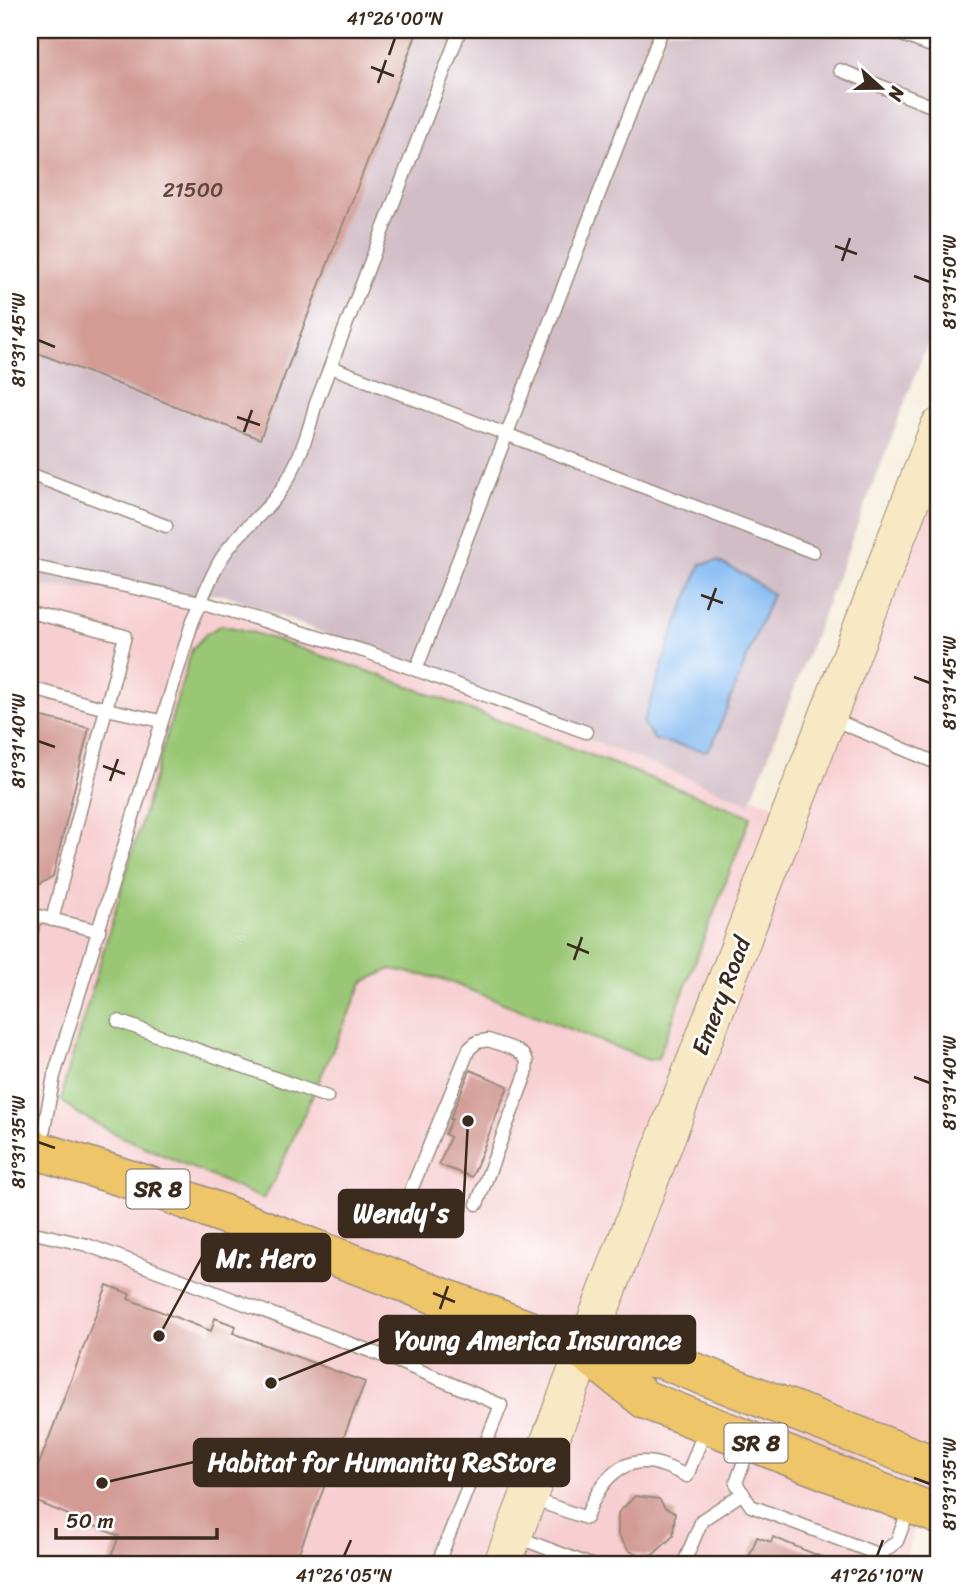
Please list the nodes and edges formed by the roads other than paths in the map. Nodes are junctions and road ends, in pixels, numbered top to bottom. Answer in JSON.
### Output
{"nodes":[{"id":1,"x":460,"y":30,"type":"edge"},
{"id":2,"x":662,"y":30,"type":"edge"},
{"id":3,"x":889,"y":30,"type":"edge"},
{"id":4,"x":938,"y":46,"type":"edge"},
{"id":5,"x":840,"y":70,"type":"dead end"},
{"id":6,"x":939,"y":109,"type":"edge"},
{"id":7,"x":331,"y":367,"type":"junction"},
{"id":8,"x":939,"y":427,"type":"edge"},
{"id":9,"x":505,"y":434,"type":"junction"},
{"id":10,"x":30,"y":474,"type":"edge"},
{"id":11,"x":166,"y":526,"type":"dead end"},
{"id":12,"x":813,"y":552,"type":"dead end"},
{"id":13,"x":30,"y":566,"type":"edge"},
{"id":14,"x":201,"y":602,"type":"junction"},
{"id":15,"x":30,"y":612,"type":"edge"},
{"id":16,"x":416,"y":670,"type":"junction"},
{"id":17,"x":30,"y":688,"type":"edge"},
{"id":18,"x":106,"y":709,"type":"junction"},
{"id":19,"x":827,"y":717,"type":"junction"},
{"id":20,"x":161,"y":721,"type":"junction"},
{"id":21,"x":586,"y":732,"type":"dead end"},
{"id":22,"x":939,"y":764,"type":"edge"},
{"id":23,"x":33,"y":915,"type":"edge"},
{"id":24,"x":52,"y":920,"type":"junction"},
{"id":25,"x":99,"y":931,"type":"junction"},
{"id":26,"x":30,"y":937,"type":"edge"},
{"id":27,"x":118,"y":1021,"type":"dead end"},
{"id":28,"x":327,"y":1097,"type":"dead end"},
{"id":29,"x":35,"y":1149,"type":"edge"},
{"id":30,"x":30,"y":1187,"type":"edge"},
{"id":31,"x":411,"y":1190,"type":"dead end"},
{"id":32,"x":477,"y":1204,"type":"dead end"},
{"id":33,"x":30,"y":1232,"type":"edge"},
{"id":34,"x":584,"y":1351,"type":"junction"},
{"id":35,"x":708,"y":1424,"type":"junction"},
{"id":36,"x":752,"y":1441,"type":"junction"},
{"id":37,"x":939,"y":1467,"type":"edge"},
{"id":38,"x":743,"y":1493,"type":"junction"},
{"id":39,"x":528,"y":1498,"type":"junction"},
{"id":40,"x":924,"y":1510,"type":"edge"},
{"id":41,"x":508,"y":1550,"type":"edge"},
{"id":42,"x":437,"y":1565,"type":"edge"},
{"id":43,"x":591,"y":1565,"type":"edge"},
{"id":44,"x":683,"y":1565,"type":"edge"}],
"edges":[{"from":1,"to":7,"type":"lane"},
{"from":2,"to":9,"type":"lane"},
{"from":3,"to":4,"type":"lane"},
{"from":5,"to":6,"type":"lane"},
{"from":7,"to":9,"type":"lane"},
{"from":7,"to":14,"type":"lane"},
{"from":8,"to":19,"type":"main road","name":"Emery Road"},
{"from":9,"to":12,"type":"lane"},
{"from":9,"to":16,"type":"lane"},
{"from":10,"to":11,"type":"lane"},
{"from":13,"to":14,"type":"lane"},
{"from":14,"to":16,"type":"lane"},
{"from":14,"to":20,"type":"lane"},
{"from":15,"to":18,"type":"lane"},
{"from":16,"to":21,"type":"lane"},
{"from":17,"to":18,"type":"lane"},
{"from":18,"to":20,"type":"lane"},
{"from":18,"to":24,"type":"lane"},
{"from":19,"to":22,"type":"lane"},
{"from":19,"to":34,"type":"main road","name":"Emery Road"},
{"from":20,"to":25,"type":"lane"},
{"from":23,"to":24,"type":"lane"},
{"from":23,"to":26,"type":"lane"},
{"from":24,"to":25,"type":"lane"},
{"from":25,"to":29,"type":"lane"},
{"from":27,"to":28,"type":"lane"},
{"from":29,"to":30,"type":"lane"},
{"from":29,"to":34,"type":"main road","number":"SR 8"},
{"from":31,"to":32,"type":"lane"},
{"from":33,"to":42,"type":"lane"},
{"from":34,"to":35,"type":"main road","number":"SR 8"},
{"from":34,"to":37,"type":"main road","number":"SR 8"},
{"from":34,"to":39,"type":"main road","name":"Emery Road"},
{"from":35,"to":36,"type":"main road","number":"SR 8"},
{"from":35,"to":39,"type":"lane"},
{"from":36,"to":38,"type":"lane"},
{"from":36,"to":40,"type":"main road","number":"SR 8"},
{"from":37,"to":40,"type":"main road"},
{"from":38,"to":40,"type":"lane"},
{"from":38,"to":44,"type":"lane"},
{"from":39,"to":41,"type":"main road","name":"Emery Road"},
{"from":41,"to":43,"type":"lane"}]}
